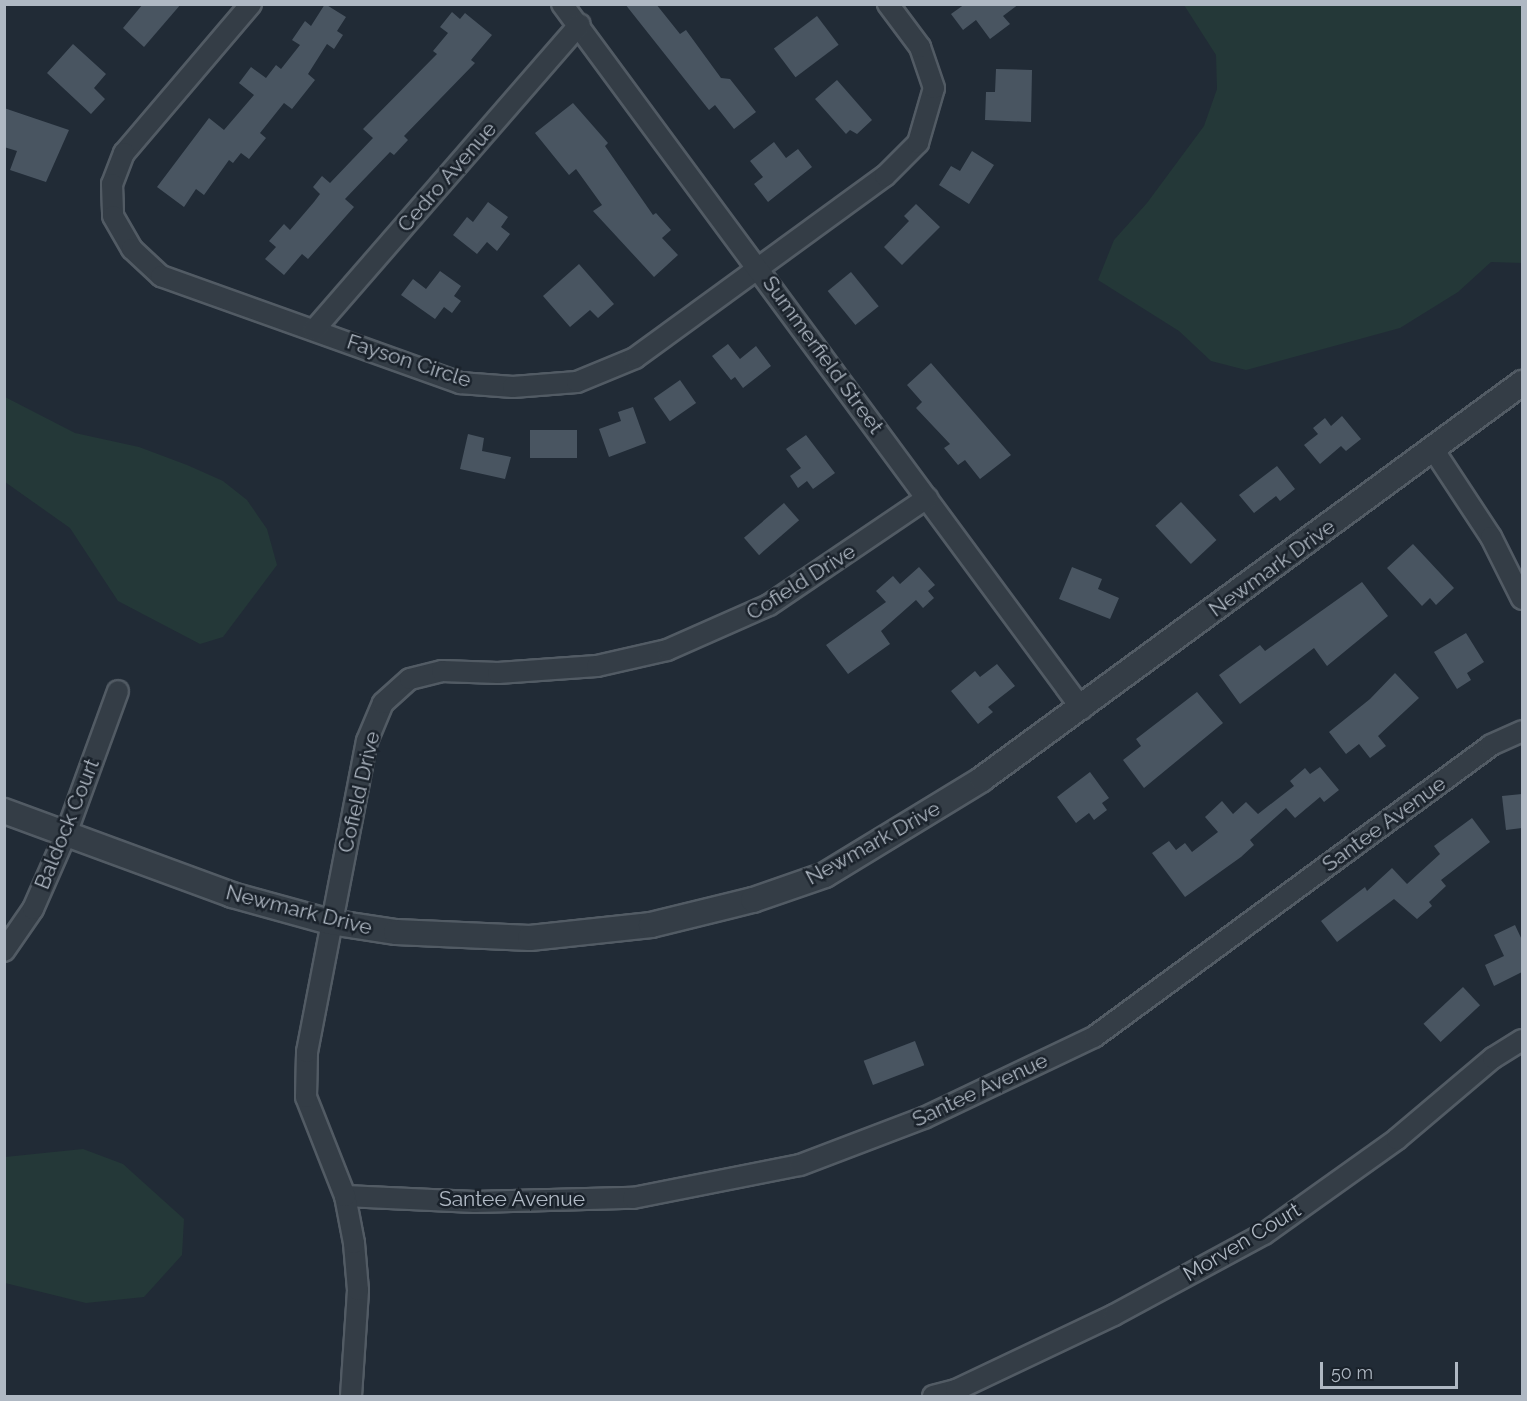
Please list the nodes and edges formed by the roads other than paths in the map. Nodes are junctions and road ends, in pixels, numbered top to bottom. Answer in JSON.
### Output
{"nodes":[{"id":1,"x":251,"y":4,"type":"edge"},
{"id":2,"x":562,"y":4,"type":"edge"},
{"id":3,"x":888,"y":4,"type":"edge"},
{"id":4,"x":580,"y":24,"type":"junction"},
{"id":5,"x":760,"y":268,"type":"junction"},
{"id":6,"x":314,"y":330,"type":"junction"},
{"id":7,"x":1522,"y":383,"type":"edge"},
{"id":8,"x":1433,"y":449,"type":"junction"},
{"id":9,"x":927,"y":498,"type":"junction"},
{"id":10,"x":1522,"y":599,"type":"edge"},
{"id":11,"x":118,"y":692,"type":"dead end"},
{"id":12,"x":1082,"y":709,"type":"junction"},
{"id":13,"x":1522,"y":731,"type":"edge"},
{"id":14,"x":4,"y":811,"type":"edge"},
{"id":15,"x":66,"y":834,"type":"junction"},
{"id":16,"x":330,"y":922,"type":"junction"},
{"id":17,"x":4,"y":951,"type":"edge"},
{"id":18,"x":1522,"y":1041,"type":"edge"},
{"id":19,"x":345,"y":1196,"type":"junction"},
{"id":20,"x":958,"y":1393,"type":"edge"},
{"id":21,"x":351,"y":1396,"type":"edge"},
{"id":22,"x":933,"y":1396,"type":"edge"}],
"edges":[{"from":1,"to":6,"type":"street","name":"Fayson Circle"},
{"from":2,"to":4,"type":"street","name":"Summerfield Street"},
{"from":3,"to":5,"type":"street","name":"Fayson Circle"},
{"from":4,"to":5,"type":"street","name":"Summerfield Street"},
{"from":4,"to":6,"type":"street","name":"Cedro Avenue"},
{"from":5,"to":6,"type":"street","name":"Fayson Circle"},
{"from":5,"to":9,"type":"street","name":"Summerfield Street"},
{"from":7,"to":8,"type":"street","name":"Newmark Drive"},
{"from":8,"to":10,"type":"street"},
{"from":8,"to":12,"type":"street","name":"Newmark Drive"},
{"from":9,"to":12,"type":"street","name":"Summerfield Street"},
{"from":9,"to":16,"type":"street","name":"Cofield Drive"},
{"from":11,"to":15,"type":"street","name":"Baldock Court"},
{"from":12,"to":16,"type":"street","name":"Newmark Drive"},
{"from":13,"to":19,"type":"street","name":"Santee Avenue"},
{"from":14,"to":15,"type":"street","name":"Newmark Drive"},
{"from":15,"to":16,"type":"street","name":"Newmark Drive"},
{"from":15,"to":17,"type":"street","name":"Baldock Court"},
{"from":16,"to":19,"type":"street","name":"Cofield Drive"},
{"from":18,"to":20,"type":"street","name":"Morven Court"},
{"from":19,"to":21,"type":"street","name":"Cofield Drive"},
{"from":20,"to":22,"type":"street","name":"Morven Court"}]}
